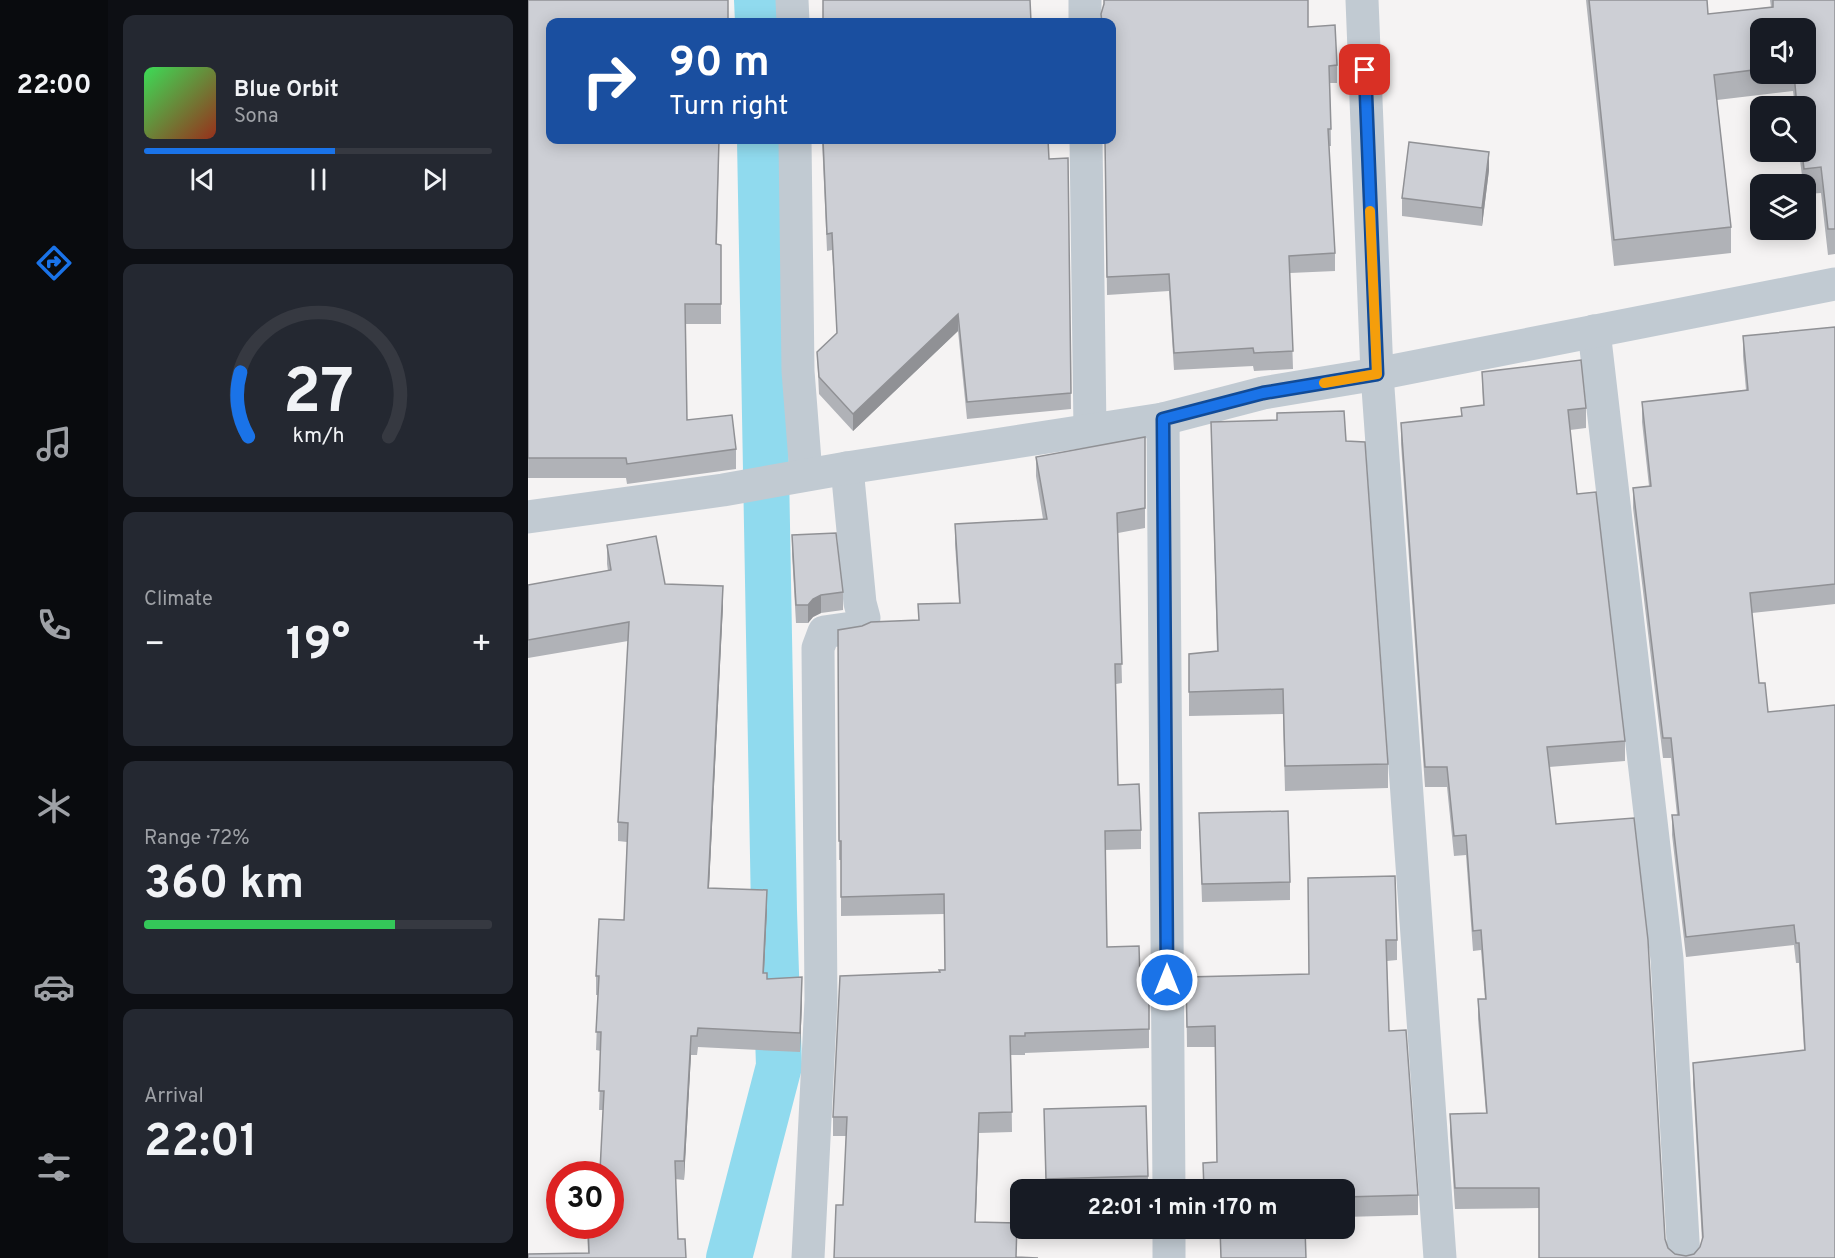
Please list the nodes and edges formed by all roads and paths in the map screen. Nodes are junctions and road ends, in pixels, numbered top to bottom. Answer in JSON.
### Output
{"nodes":[{"id":1,"x":792,"y":0,"type":"edge"},
{"id":2,"x":1085,"y":0,"type":"edge"},
{"id":3,"x":1362,"y":0,"type":"edge"},
{"id":4,"x":793,"y":18,"type":"edge"},
{"id":5,"x":1085,"y":18,"type":"edge"},
{"id":6,"x":795,"y":144,"type":"edge"},
{"id":7,"x":1086,"y":144,"type":"edge"},
{"id":8,"x":1835,"y":284,"type":"edge"},
{"id":9,"x":1594,"y":331,"type":"junction"},
{"id":10,"x":1377,"y":374,"type":"junction"},
{"id":11,"x":1163,"y":419,"type":"junction"},
{"id":12,"x":1090,"y":430,"type":"junction"},
{"id":13,"x":847,"y":468,"type":"junction"},
{"id":14,"x":803,"y":475,"type":"junction"},
{"id":15,"x":528,"y":517,"type":"edge"},
{"id":16,"x":1169,"y":1179,"type":"edge"},
{"id":17,"x":1169,"y":1239,"type":"edge"},
{"id":18,"x":808,"y":1258,"type":"edge"},
{"id":19,"x":1169,"y":1258,"type":"edge"},
{"id":20,"x":1440,"y":1258,"type":"edge"},
{"id":21,"x":1684,"y":1258,"type":"edge"}],
"edges":[{"from":1,"to":4,"type":"street"},
{"from":2,"to":5,"type":"street"},
{"from":3,"to":10,"type":"street"},
{"from":6,"to":14,"type":"street"},
{"from":7,"to":12,"type":"street"},
{"from":8,"to":9,"type":"street"},
{"from":9,"to":10,"type":"street"},
{"from":9,"to":21,"type":"street"},
{"from":10,"to":11,"type":"street"},
{"from":10,"to":20,"type":"street"},
{"from":11,"to":12,"type":"street"},
{"from":11,"to":16,"type":"street"},
{"from":12,"to":13,"type":"street"},
{"from":13,"to":14,"type":"street"},
{"from":13,"to":18,"type":"street"},
{"from":14,"to":15,"type":"street"},
{"from":17,"to":19,"type":"street"}]}
